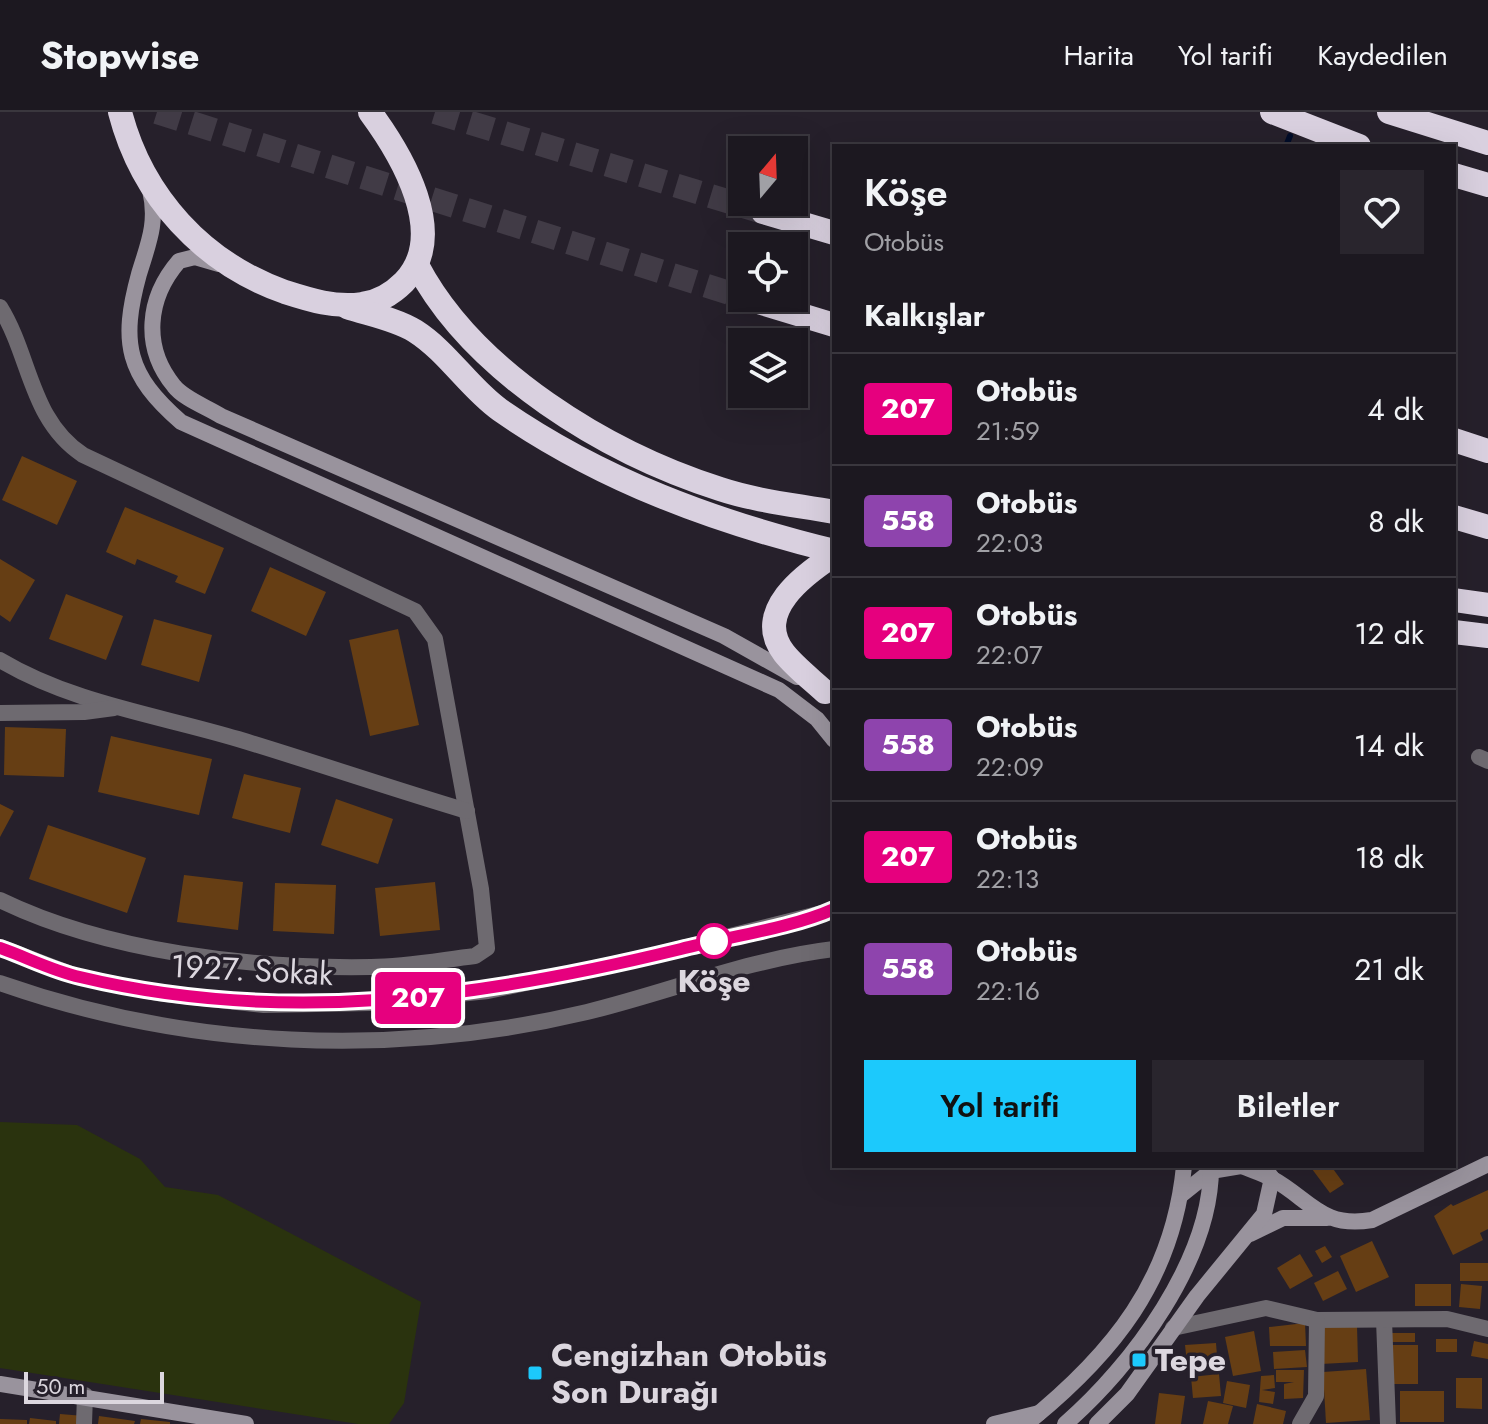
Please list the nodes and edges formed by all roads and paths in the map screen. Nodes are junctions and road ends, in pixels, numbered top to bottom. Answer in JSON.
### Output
{"nodes":[{"id":1,"x":120,"y":112,"type":"edge"},
{"id":2,"x":1272,"y":112,"type":"edge"},
{"id":3,"x":1389,"y":112,"type":"edge"},
{"id":4,"x":376,"y":116,"type":"edge"},
{"id":5,"x":1488,"y":143,"type":"edge"},
{"id":6,"x":1354,"y":144,"type":"edge"},
{"id":7,"x":1456,"y":176,"type":"edge"},
{"id":8,"x":147,"y":177,"type":"junction"},
{"id":9,"x":1488,"y":185,"type":"edge"},
{"id":10,"x":777,"y":216,"type":"tunnel mouth"},
{"id":11,"x":832,"y":232,"type":"edge"},
{"id":12,"x":417,"y":265,"type":"junction"},
{"id":13,"x":237,"y":271,"type":"junction"},
{"id":14,"x":341,"y":305,"type":"junction"},
{"id":15,"x":0,"y":307,"type":"edge"},
{"id":16,"x":791,"y":312,"type":"edge"},
{"id":17,"x":832,"y":324,"type":"edge"},
{"id":18,"x":1456,"y":441,"type":"edge"},
{"id":19,"x":1488,"y":451,"type":"edge"},
{"id":20,"x":832,"y":512,"type":"edge"},
{"id":21,"x":1456,"y":518,"type":"edge"},
{"id":22,"x":1488,"y":527,"type":"edge"},
{"id":23,"x":832,"y":552,"type":"edge"},
{"id":24,"x":832,"y":554,"type":"edge"},
{"id":25,"x":1456,"y":600,"type":"edge"},
{"id":26,"x":1488,"y":605,"type":"edge"},
{"id":27,"x":1456,"y":632,"type":"edge"},
{"id":28,"x":1488,"y":636,"type":"edge"},
{"id":29,"x":0,"y":660,"type":"edge"},
{"id":30,"x":829,"y":697,"type":"edge"},
{"id":31,"x":116,"y":707,"type":"junction"},
{"id":32,"x":0,"y":713,"type":"edge"},
{"id":33,"x":832,"y":738,"type":"edge"},
{"id":34,"x":467,"y":811,"type":"junction"},
{"id":35,"x":0,"y":900,"type":"edge"},
{"id":36,"x":832,"y":911,"type":"edge"},
{"id":37,"x":0,"y":947,"type":"edge"},
{"id":38,"x":832,"y":949,"type":"edge"},
{"id":39,"x":0,"y":983,"type":"edge"},
{"id":40,"x":1488,"y":1164,"type":"edge"},
{"id":41,"x":1184,"y":1168,"type":"edge"},
{"id":42,"x":1211,"y":1168,"type":"edge"},
{"id":43,"x":1268,"y":1172,"type":"edge"},
{"id":44,"x":1181,"y":1195,"type":"junction"},
{"id":45,"x":1330,"y":1218,"type":"junction"},
{"id":46,"x":1245,"y":1237,"type":"junction"},
{"id":47,"x":1219,"y":1268,"type":"junction"},
{"id":48,"x":1161,"y":1312,"type":"junction"},
{"id":49,"x":1317,"y":1320,"type":"junction"},
{"id":50,"x":1384,"y":1320,"type":"junction"},
{"id":51,"x":1173,"y":1328,"type":"junction"},
{"id":52,"x":1488,"y":1329,"type":"edge"},
{"id":53,"x":0,"y":1384,"type":"edge"},
{"id":54,"x":85,"y":1395,"type":"junction"},
{"id":55,"x":1040,"y":1413,"type":"junction"},
{"id":56,"x":222,"y":1421,"type":"edge"},
{"id":57,"x":84,"y":1424,"type":"edge"},
{"id":58,"x":246,"y":1424,"type":"edge"},
{"id":59,"x":994,"y":1424,"type":"edge"},
{"id":60,"x":1026,"y":1424,"type":"edge"},
{"id":61,"x":1065,"y":1424,"type":"edge"},
{"id":62,"x":1097,"y":1424,"type":"edge"},
{"id":63,"x":1300,"y":1424,"type":"edge"},
{"id":64,"x":1388,"y":1424,"type":"edge"}],
"edges":[{"from":1,"to":8,"type":"highway"},
{"from":2,"to":6,"type":"highway"},
{"from":3,"to":5,"type":"highway"},
{"from":4,"to":12,"type":"highway"},
{"from":7,"to":9,"type":"highway"},
{"from":8,"to":13,"type":"highway"},
{"from":8,"to":33,"type":"main road"},
{"from":10,"to":11,"type":"highway"},
{"from":12,"to":14,"type":"highway"},
{"from":12,"to":20,"type":"highway"},
{"from":13,"to":14,"type":"highway"},
{"from":13,"to":30,"type":"main road"},
{"from":14,"to":23,"type":"highway"},
{"from":15,"to":34,"type":"street"},
{"from":16,"to":17,"type":"highway"},
{"from":18,"to":19,"type":"highway"},
{"from":21,"to":22,"type":"highway"},
{"from":24,"to":30,"type":"highway"},
{"from":25,"to":26,"type":"highway"},
{"from":27,"to":28,"type":"highway"},
{"from":29,"to":31,"type":"street"},
{"from":31,"to":32,"type":"street"},
{"from":31,"to":34,"type":"street"},
{"from":34,"to":35,"type":"street"},
{"from":36,"to":37,"type":"street","name":"1927. Sokak"},
{"from":38,"to":39,"type":"street","name":"1927. Sokak"},
{"from":40,"to":45,"type":"main road"},
{"from":41,"to":44,"type":"main road"},
{"from":42,"to":44,"type":"main road"},
{"from":42,"to":48,"type":"main road"},
{"from":43,"to":45,"type":"main road"},
{"from":43,"to":46,"type":"main road"},
{"from":44,"to":55,"type":"main road"},
{"from":45,"to":46,"type":"main road"},
{"from":46,"to":47,"type":"main road"},
{"from":47,"to":48,"type":"main road"},
{"from":47,"to":51,"type":"main road"},
{"from":48,"to":61,"type":"main road"},
{"from":49,"to":50,"type":"street"},
{"from":49,"to":51,"type":"street"},
{"from":49,"to":63,"type":"street"},
{"from":50,"to":52,"type":"street"},
{"from":50,"to":64,"type":"street"},
{"from":51,"to":62,"type":"main road"},
{"from":53,"to":54,"type":"main road"},
{"from":54,"to":56,"type":"main road"},
{"from":54,"to":57,"type":"street"},
{"from":55,"to":59,"type":"main road"},
{"from":55,"to":60,"type":"main road"},
{"from":56,"to":58,"type":"main road"}]}
